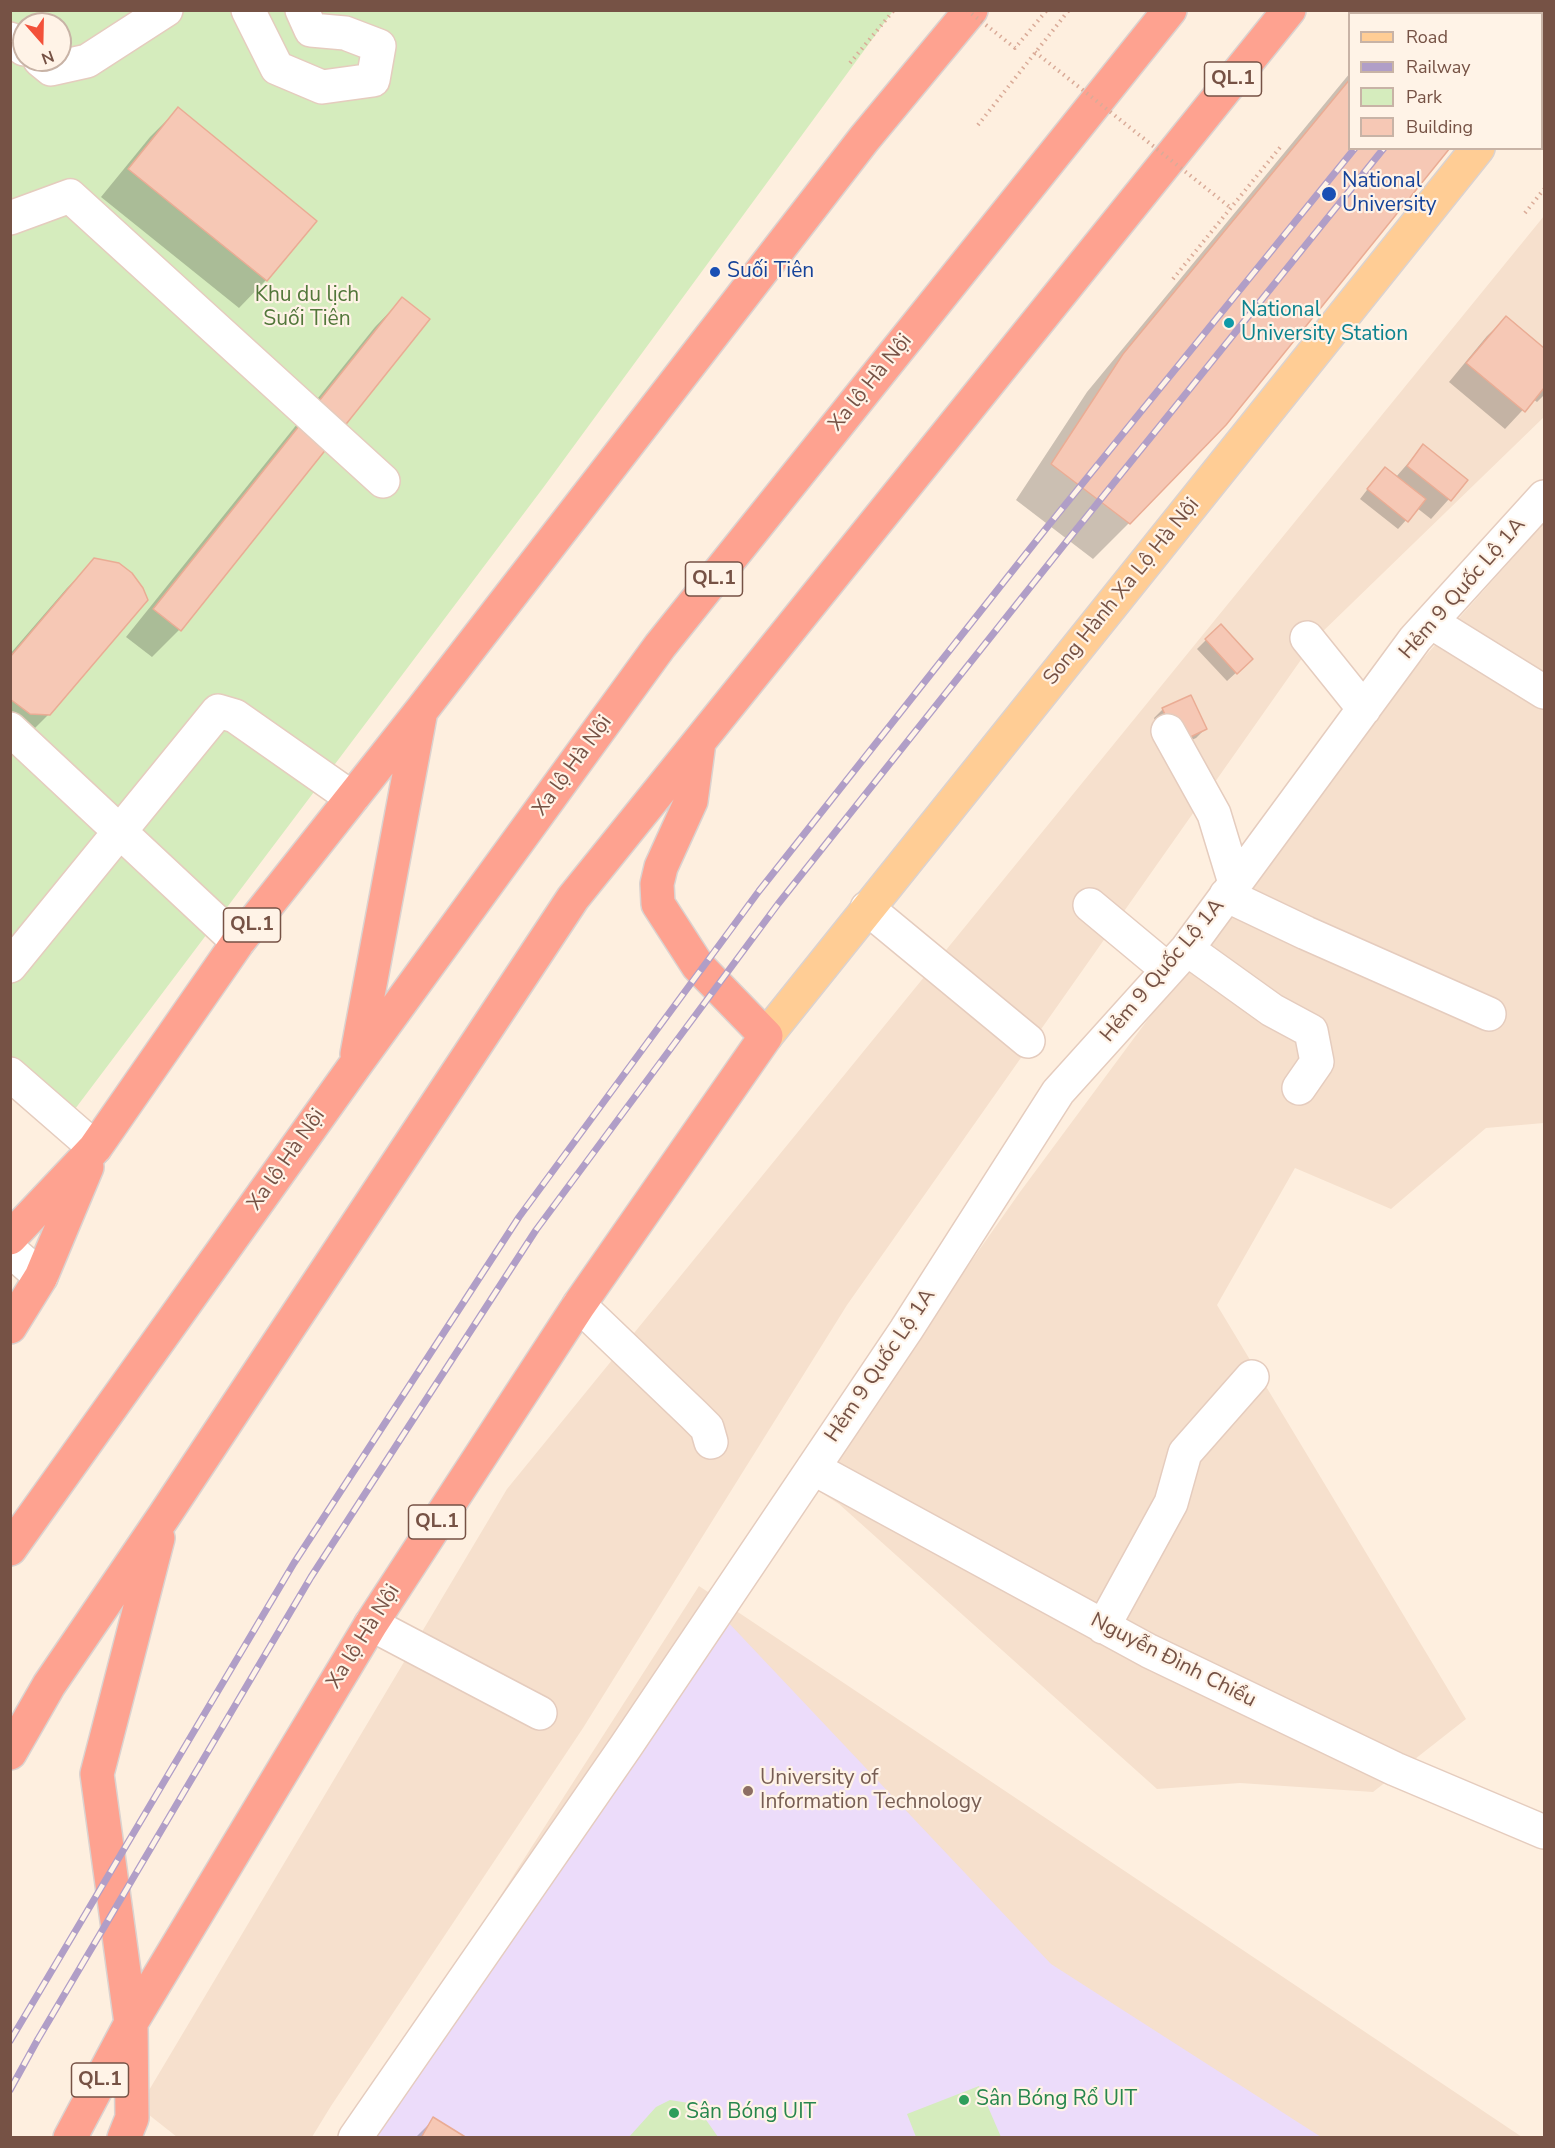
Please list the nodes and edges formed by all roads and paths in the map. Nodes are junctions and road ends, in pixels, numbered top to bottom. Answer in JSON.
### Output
{"nodes":[{"id":1,"x":166,"y":10,"type":"edge"},
{"id":2,"x":248,"y":10,"type":"edge"},
{"id":3,"x":302,"y":10,"type":"edge"},
{"id":4,"x":894,"y":10,"type":"edge"},
{"id":5,"x":969,"y":10,"type":"edge"},
{"id":6,"x":1047,"y":10,"type":"edge"},
{"id":7,"x":1069,"y":10,"type":"edge"},
{"id":8,"x":1170,"y":10,"type":"edge"},
{"id":9,"x":1289,"y":10,"type":"edge"},
{"id":10,"x":1035,"y":52,"type":"junction"},
{"id":11,"x":850,"y":63,"type":"dead end"},
{"id":12,"x":72,"y":65,"type":"edge"},
{"id":13,"x":978,"y":125,"type":"dead end"},
{"id":14,"x":1282,"y":145,"type":"dead end"},
{"id":15,"x":1476,"y":150,"type":"edge"},
{"id":16,"x":1545,"y":189,"type":"edge"},
{"id":17,"x":1231,"y":208,"type":"junction"},
{"id":18,"x":1525,"y":213,"type":"dead end"},
{"id":19,"x":10,"y":218,"type":"edge"},
{"id":20,"x":1173,"y":279,"type":"dead end"},
{"id":21,"x":383,"y":480,"type":"dead end"},
{"id":22,"x":1545,"y":497,"type":"edge"},
{"id":23,"x":1431,"y":622,"type":"junction"},
{"id":24,"x":1307,"y":638,"type":"dead end"},
{"id":25,"x":1545,"y":692,"type":"edge"},
{"id":26,"x":1364,"y":709,"type":"junction"},
{"id":27,"x":420,"y":711,"type":"junction"},
{"id":28,"x":1168,"y":731,"type":"dead end"},
{"id":29,"x":15,"y":741,"type":"edge"},
{"id":30,"x":699,"y":742,"type":"junction"},
{"id":31,"x":352,"y":798,"type":"junction"},
{"id":32,"x":119,"y":832,"type":"junction"},
{"id":33,"x":1231,"y":889,"type":"junction"},
{"id":34,"x":1089,"y":906,"type":"dead end"},
{"id":35,"x":867,"y":908,"type":"junction"},
{"id":36,"x":238,"y":942,"type":"junction"},
{"id":37,"x":1177,"y":960,"type":"junction"},
{"id":38,"x":10,"y":966,"type":"edge"},
{"id":39,"x":1489,"y":1014,"type":"dead end"},
{"id":40,"x":766,"y":1036,"type":"junction"},
{"id":41,"x":1028,"y":1041,"type":"dead end"},
{"id":42,"x":356,"y":1064,"type":"junction"},
{"id":43,"x":10,"y":1074,"type":"edge"},
{"id":44,"x":1299,"y":1088,"type":"dead end"},
{"id":45,"x":95,"y":1148,"type":"junction"},
{"id":46,"x":10,"y":1238,"type":"edge"},
{"id":47,"x":10,"y":1250,"type":"edge"},
{"id":48,"x":41,"y":1277,"type":"junction"},
{"id":49,"x":579,"y":1305,"type":"junction"},
{"id":50,"x":10,"y":1327,"type":"edge"},
{"id":51,"x":1252,"y":1377,"type":"dead end"},
{"id":52,"x":711,"y":1442,"type":"dead end"},
{"id":53,"x":68,"y":1468,"type":"junction"},
{"id":54,"x":813,"y":1468,"type":"junction"},
{"id":55,"x":10,"y":1509,"type":"edge"},
{"id":56,"x":164,"y":1516,"type":"junction"},
{"id":57,"x":10,"y":1549,"type":"edge"},
{"id":58,"x":370,"y":1624,"type":"junction"},
{"id":59,"x":1102,"y":1626,"type":"junction"},
{"id":60,"x":540,"y":1713,"type":"dead end"},
{"id":61,"x":10,"y":1753,"type":"edge"},
{"id":62,"x":1545,"y":1832,"type":"edge"},
{"id":63,"x":130,"y":2023,"type":"junction"},
{"id":64,"x":70,"y":2138,"type":"edge"},
{"id":65,"x":124,"y":2138,"type":"edge"},
{"id":66,"x":355,"y":2138,"type":"edge"}],
"edges":[{"from":1,"to":12,"type":"street"},
{"from":2,"to":3,"type":"street"},
{"from":4,"to":11,"type":"path"},
{"from":5,"to":6,"type":"path","bridge":true},
{"from":5,"to":27,"type":"highway","number":"QL.1"},
{"from":7,"to":10,"type":"path"},
{"from":8,"to":42,"type":"highway","name":"Xa lộ Hà Nội","number":"QL.1"},
{"from":9,"to":30,"type":"highway","number":"QL.1"},
{"from":10,"to":13,"type":"path"},
{"from":10,"to":17,"type":"path","bridge":true},
{"from":14,"to":17,"type":"path"},
{"from":15,"to":35,"type":"main road","name":"Song Hành Xa Lộ Hà Nội"},
{"from":16,"to":18,"type":"path"},
{"from":17,"to":20,"type":"path"},
{"from":19,"to":21,"type":"street"},
{"from":22,"to":23,"type":"street","name":"Hẻm 9 Quốc Lộ 1A"},
{"from":23,"to":25,"type":"street"},
{"from":23,"to":26,"type":"street","name":"Hẻm 9 Quốc Lộ 1A"},
{"from":24,"to":26,"type":"street"},
{"from":26,"to":33,"type":"street","name":"Hẻm 9 Quốc Lộ 1A"},
{"from":27,"to":31,"type":"highway","number":"QL.1"},
{"from":27,"to":42,"type":"highway"},
{"from":28,"to":33,"type":"street"},
{"from":29,"to":32,"type":"street"},
{"from":30,"to":40,"type":"highway"},
{"from":30,"to":56,"type":"highway","number":"QL.1"},
{"from":31,"to":32,"type":"street"},
{"from":31,"to":36,"type":"highway","number":"QL.1"},
{"from":32,"to":36,"type":"street"},
{"from":32,"to":38,"type":"street"},
{"from":33,"to":37,"type":"street","name":"Hẻm 9 Quốc Lộ 1A"},
{"from":33,"to":39,"type":"street"},
{"from":34,"to":37,"type":"street"},
{"from":35,"to":40,"type":"main road","name":"Song Hành Xa Lộ Hà Nội"},
{"from":35,"to":41,"type":"street"},
{"from":36,"to":45,"type":"highway","number":"QL.1"},
{"from":37,"to":44,"type":"street"},
{"from":37,"to":54,"type":"street","name":"Hẻm 9 Quốc Lộ 1A"},
{"from":40,"to":49,"type":"highway","name":"Xa lộ Hà Nội","number":"QL.1"},
{"from":42,"to":53,"type":"highway","name":"Xa lộ Hà Nội","number":"QL.1"},
{"from":43,"to":45,"type":"street"},
{"from":45,"to":46,"type":"highway","number":"QL.1"},
{"from":45,"to":48,"type":"highway","number":"QL.1"},
{"from":47,"to":48,"type":"street"},
{"from":48,"to":50,"type":"highway","number":"QL.1"},
{"from":49,"to":52,"type":"street"},
{"from":49,"to":58,"type":"highway","name":"Xa lộ Hà Nội","number":"QL.1"},
{"from":51,"to":59,"type":"street"},
{"from":53,"to":55,"type":"highway"},
{"from":53,"to":57,"type":"highway","name":"Xa lộ Hà Nội","number":"QL.1"},
{"from":54,"to":59,"type":"street","name":"Nguyễn Đình Chiểu"},
{"from":54,"to":66,"type":"street","name":"Hẻm 9 Quốc Lộ 1A"},
{"from":56,"to":61,"type":"highway","number":"QL.1"},
{"from":56,"to":63,"type":"highway"},
{"from":58,"to":60,"type":"street"},
{"from":58,"to":63,"type":"highway","name":"Xa lộ Hà Nội","number":"QL.1"},
{"from":59,"to":62,"type":"street","name":"Nguyễn Đình Chiểu"},
{"from":63,"to":64,"type":"highway","name":"Xa lộ Hà Nội","number":"QL.1"},
{"from":63,"to":65,"type":"highway","number":"QL.1"}]}
